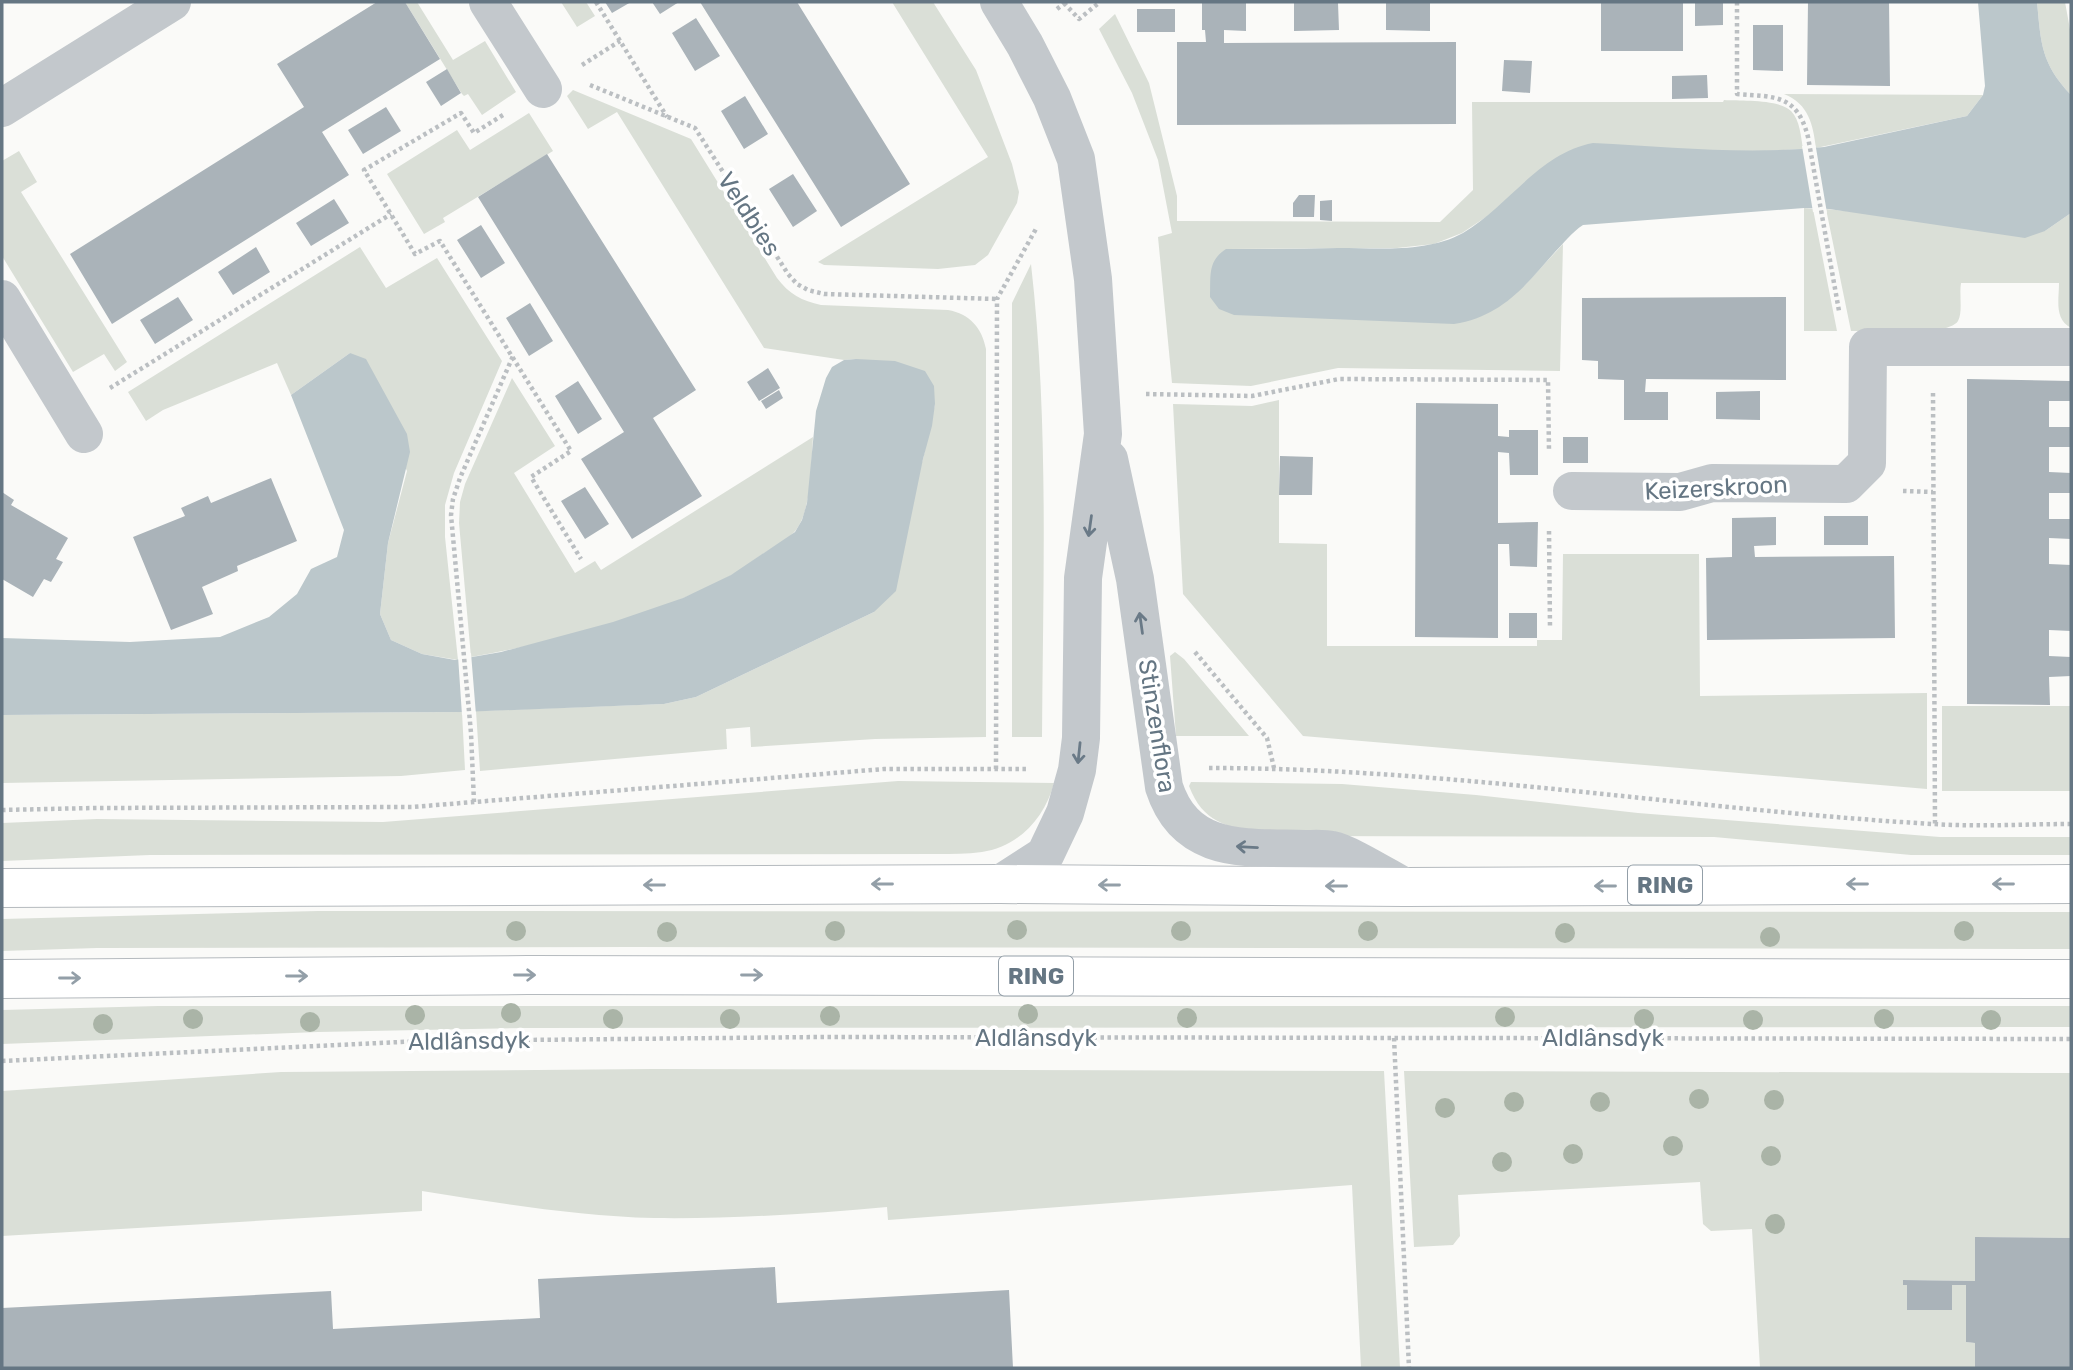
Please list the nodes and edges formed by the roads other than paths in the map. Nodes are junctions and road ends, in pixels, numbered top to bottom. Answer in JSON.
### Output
{"nodes":[{"id":1,"x":172,"y":2,"type":"edge"},
{"id":2,"x":488,"y":2,"type":"edge"},
{"id":3,"x":999,"y":2,"type":"edge"},
{"id":4,"x":555,"y":82,"type":"road end"},
{"id":5,"x":2,"y":108,"type":"edge"},
{"id":6,"x":2,"y":299,"type":"edge"},
{"id":7,"x":2071,"y":347,"type":"edge"},
{"id":8,"x":78,"y":423,"type":"road end"},
{"id":9,"x":1103,"y":434,"type":"junction"},
{"id":10,"x":1561,"y":492,"type":"road end"},
{"id":11,"x":1000,"y":884,"type":"junction"},
{"id":12,"x":2071,"y":884,"type":"edge"},
{"id":13,"x":1405,"y":887,"type":"junction"},
{"id":14,"x":2,"y":888,"type":"edge"},
{"id":15,"x":2,"y":979,"type":"edge"},
{"id":16,"x":2071,"y":979,"type":"edge"}],
"edges":[{"from":1,"to":5,"type":"street"},
{"from":2,"to":4,"type":"street"},
{"from":3,"to":9,"type":"street","name":"Stinzenflora"},
{"from":6,"to":8,"type":"street"},
{"from":7,"to":10,"type":"street","name":"Keizerskroon"},
{"from":9,"to":11,"type":"street","name":"Stinzenflora","one_way":true},
{"from":13,"to":9,"type":"street","name":"Stinzenflora","one_way":true},
{"from":13,"to":11,"type":"main road","number":"RING","one_way":true},
{"from":11,"to":14,"type":"main road","number":"RING","one_way":true},
{"from":12,"to":13,"type":"main road","number":"RING","one_way":true},
{"from":15,"to":16,"type":"main road","number":"RING","one_way":true}]}
